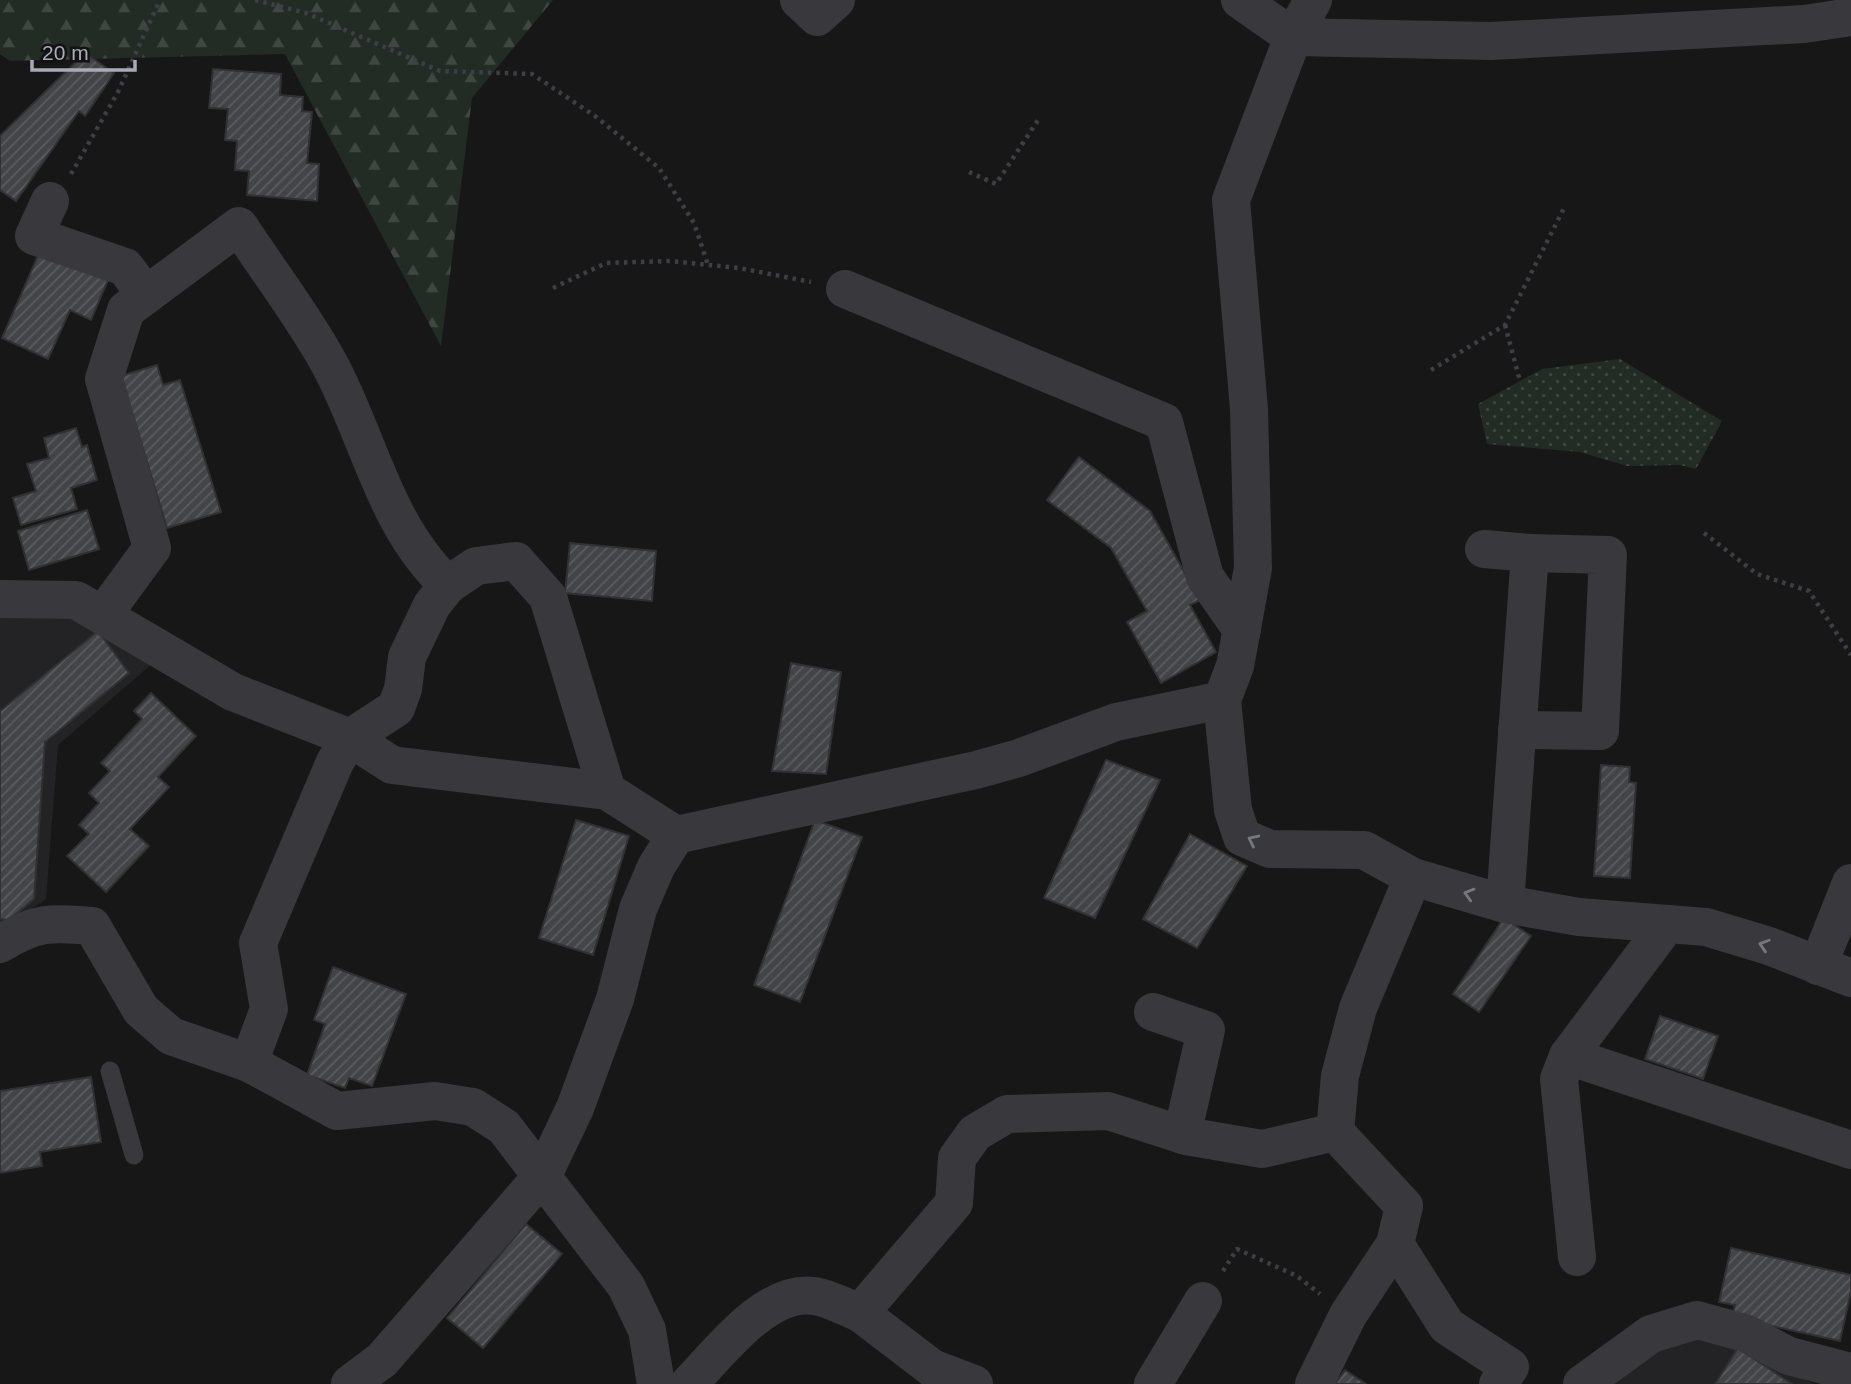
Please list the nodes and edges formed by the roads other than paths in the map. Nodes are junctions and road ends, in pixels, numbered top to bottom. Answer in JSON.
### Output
{"nodes":[{"id":1,"x":799,"y":0,"type":"edge"},
{"id":2,"x":836,"y":0,"type":"edge"},
{"id":3,"x":1240,"y":0,"type":"edge"},
{"id":4,"x":1313,"y":0,"type":"edge"},
{"id":5,"x":1851,"y":17,"type":"edge"},
{"id":6,"x":1293,"y":37,"type":"junction"},
{"id":7,"x":50,"y":201,"type":"road end"},
{"id":8,"x":845,"y":289,"type":"road end"},
{"id":9,"x":146,"y":295,"type":"junction"},
{"id":10,"x":1485,"y":548,"type":"dead end"},
{"id":11,"x":1530,"y":553,"type":"junction"},
{"id":12,"x":448,"y":585,"type":"junction"},
{"id":13,"x":0,"y":598,"type":"edge"},
{"id":14,"x":103,"y":615,"type":"junction"},
{"id":15,"x":1242,"y":630,"type":"junction"},
{"id":16,"x":1222,"y":700,"type":"junction"},
{"id":17,"x":1517,"y":730,"type":"junction"},
{"id":18,"x":350,"y":738,"type":"junction"},
{"id":19,"x":607,"y":791,"type":"junction"},
{"id":20,"x":676,"y":835,"type":"junction"},
{"id":21,"x":1413,"y":877,"type":"junction"},
{"id":22,"x":1851,"y":883,"type":"edge"},
{"id":23,"x":1505,"y":904,"type":"junction"},
{"id":24,"x":1667,"y":923,"type":"junction"},
{"id":25,"x":0,"y":944,"type":"edge"},
{"id":26,"x":1834,"y":972,"type":"edge"},
{"id":27,"x":1153,"y":1012,"type":"dead end"},
{"id":28,"x":1568,"y":1056,"type":"junction"},
{"id":29,"x":249,"y":1062,"type":"junction"},
{"id":30,"x":110,"y":1071,"type":"dead end"},
{"id":31,"x":1335,"y":1132,"type":"junction"},
{"id":32,"x":1182,"y":1135,"type":"junction"},
{"id":33,"x":1851,"y":1150,"type":"edge"},
{"id":34,"x":134,"y":1155,"type":"dead end"},
{"id":35,"x":543,"y":1175,"type":"junction"},
{"id":36,"x":1395,"y":1244,"type":"junction"},
{"id":37,"x":1577,"y":1257,"type":"dead end"},
{"id":38,"x":1203,"y":1300,"type":"road end"},
{"id":39,"x":860,"y":1312,"type":"junction"},
{"id":40,"x":1851,"y":1372,"type":"edge"},
{"id":41,"x":350,"y":1384,"type":"edge"},
{"id":42,"x":656,"y":1384,"type":"edge"},
{"id":43,"x":689,"y":1384,"type":"edge"},
{"id":44,"x":974,"y":1384,"type":"edge"},
{"id":45,"x":1153,"y":1384,"type":"edge"},
{"id":46,"x":1314,"y":1384,"type":"edge"},
{"id":47,"x":1499,"y":1384,"type":"edge"},
{"id":48,"x":1581,"y":1384,"type":"edge"}],
"edges":[{"from":1,"to":2,"type":"street"},
{"from":3,"to":6,"type":"street"},
{"from":4,"to":6,"type":"street"},
{"from":5,"to":6,"type":"street"},
{"from":6,"to":15,"type":"street"},
{"from":7,"to":9,"type":"street"},
{"from":8,"to":15,"type":"street"},
{"from":9,"to":12,"type":"street"},
{"from":9,"to":14,"type":"street"},
{"from":10,"to":11,"type":"street"},
{"from":11,"to":17,"type":"street"},
{"from":11,"to":17,"type":"street"},
{"from":12,"to":18,"type":"street"},
{"from":12,"to":19,"type":"street"},
{"from":13,"to":14,"type":"street"},
{"from":14,"to":18,"type":"street"},
{"from":15,"to":16,"type":"street"},
{"from":16,"to":20,"type":"street"},
{"from":21,"to":16,"type":"street","one_way":true},
{"from":17,"to":23,"type":"street"},
{"from":18,"to":19,"type":"street"},
{"from":18,"to":29,"type":"street"},
{"from":19,"to":20,"type":"street"},
{"from":20,"to":35,"type":"street"},
{"from":23,"to":21,"type":"street","one_way":true},
{"from":21,"to":31,"type":"street"},
{"from":22,"to":26,"type":"street"},
{"from":23,"to":24,"type":"street"},
{"from":26,"to":24,"type":"street","one_way":true},
{"from":24,"to":28,"type":"street"},
{"from":25,"to":29,"type":"street"},
{"from":27,"to":32,"type":"street"},
{"from":28,"to":33,"type":"street"},
{"from":28,"to":37,"type":"street"},
{"from":29,"to":35,"type":"street"},
{"from":30,"to":34,"type":"lane"},
{"from":31,"to":32,"type":"street"},
{"from":31,"to":36,"type":"street"},
{"from":32,"to":39,"type":"street"},
{"from":35,"to":41,"type":"street"},
{"from":35,"to":42,"type":"street"},
{"from":36,"to":46,"type":"street"},
{"from":36,"to":47,"type":"street"},
{"from":38,"to":45,"type":"street"},
{"from":39,"to":43,"type":"street"},
{"from":39,"to":44,"type":"street"},
{"from":40,"to":48,"type":"street"}]}
